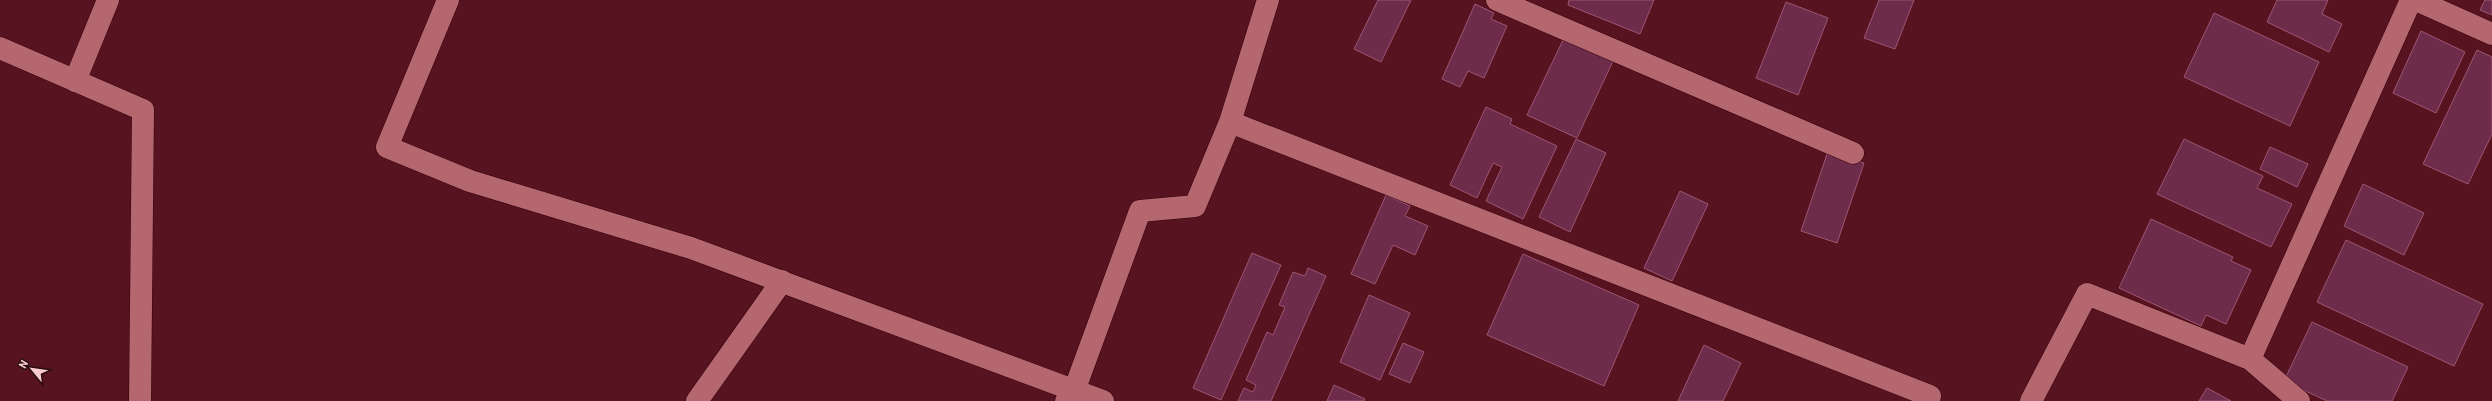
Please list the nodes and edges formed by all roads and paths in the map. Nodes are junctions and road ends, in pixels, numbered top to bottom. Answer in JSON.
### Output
{"nodes":[{"id":1,"x":108,"y":0,"type":"edge"},
{"id":2,"x":448,"y":0,"type":"edge"},
{"id":3,"x":1268,"y":0,"type":"edge"},
{"id":4,"x":1497,"y":0,"type":"edge"},
{"id":5,"x":2411,"y":0,"type":"edge"},
{"id":6,"x":2416,"y":0,"type":"edge"},
{"id":7,"x":2492,"y":34,"type":"edge"},
{"id":8,"x":0,"y":48,"type":"edge"},
{"id":9,"x":75,"y":81,"type":"junction"},
{"id":10,"x":1230,"y":122,"type":"junction"},
{"id":11,"x":1853,"y":153,"type":"dead end"},
{"id":12,"x":782,"y":281,"type":"junction"},
{"id":13,"x":2250,"y":359,"type":"junction"},
{"id":14,"x":1070,"y":396,"type":"edge"},
{"id":15,"x":1930,"y":396,"type":"dead end"},
{"id":16,"x":140,"y":401,"type":"edge"},
{"id":17,"x":697,"y":401,"type":"edge"},
{"id":18,"x":1103,"y":401,"type":"edge"},
{"id":19,"x":2031,"y":401,"type":"edge"},
{"id":20,"x":2299,"y":401,"type":"edge"}],
"edges":[{"from":1,"to":9,"type":"street"},
{"from":2,"to":12,"type":"street"},
{"from":3,"to":10,"type":"street"},
{"from":4,"to":11,"type":"street"},
{"from":5,"to":13,"type":"street"},
{"from":6,"to":7,"type":"street"},
{"from":8,"to":9,"type":"street"},
{"from":9,"to":16,"type":"street"},
{"from":10,"to":14,"type":"street"},
{"from":10,"to":15,"type":"street"},
{"from":12,"to":14,"type":"street"},
{"from":12,"to":17,"type":"street"},
{"from":13,"to":19,"type":"street"},
{"from":13,"to":20,"type":"street"},
{"from":14,"to":18,"type":"street"}]}
